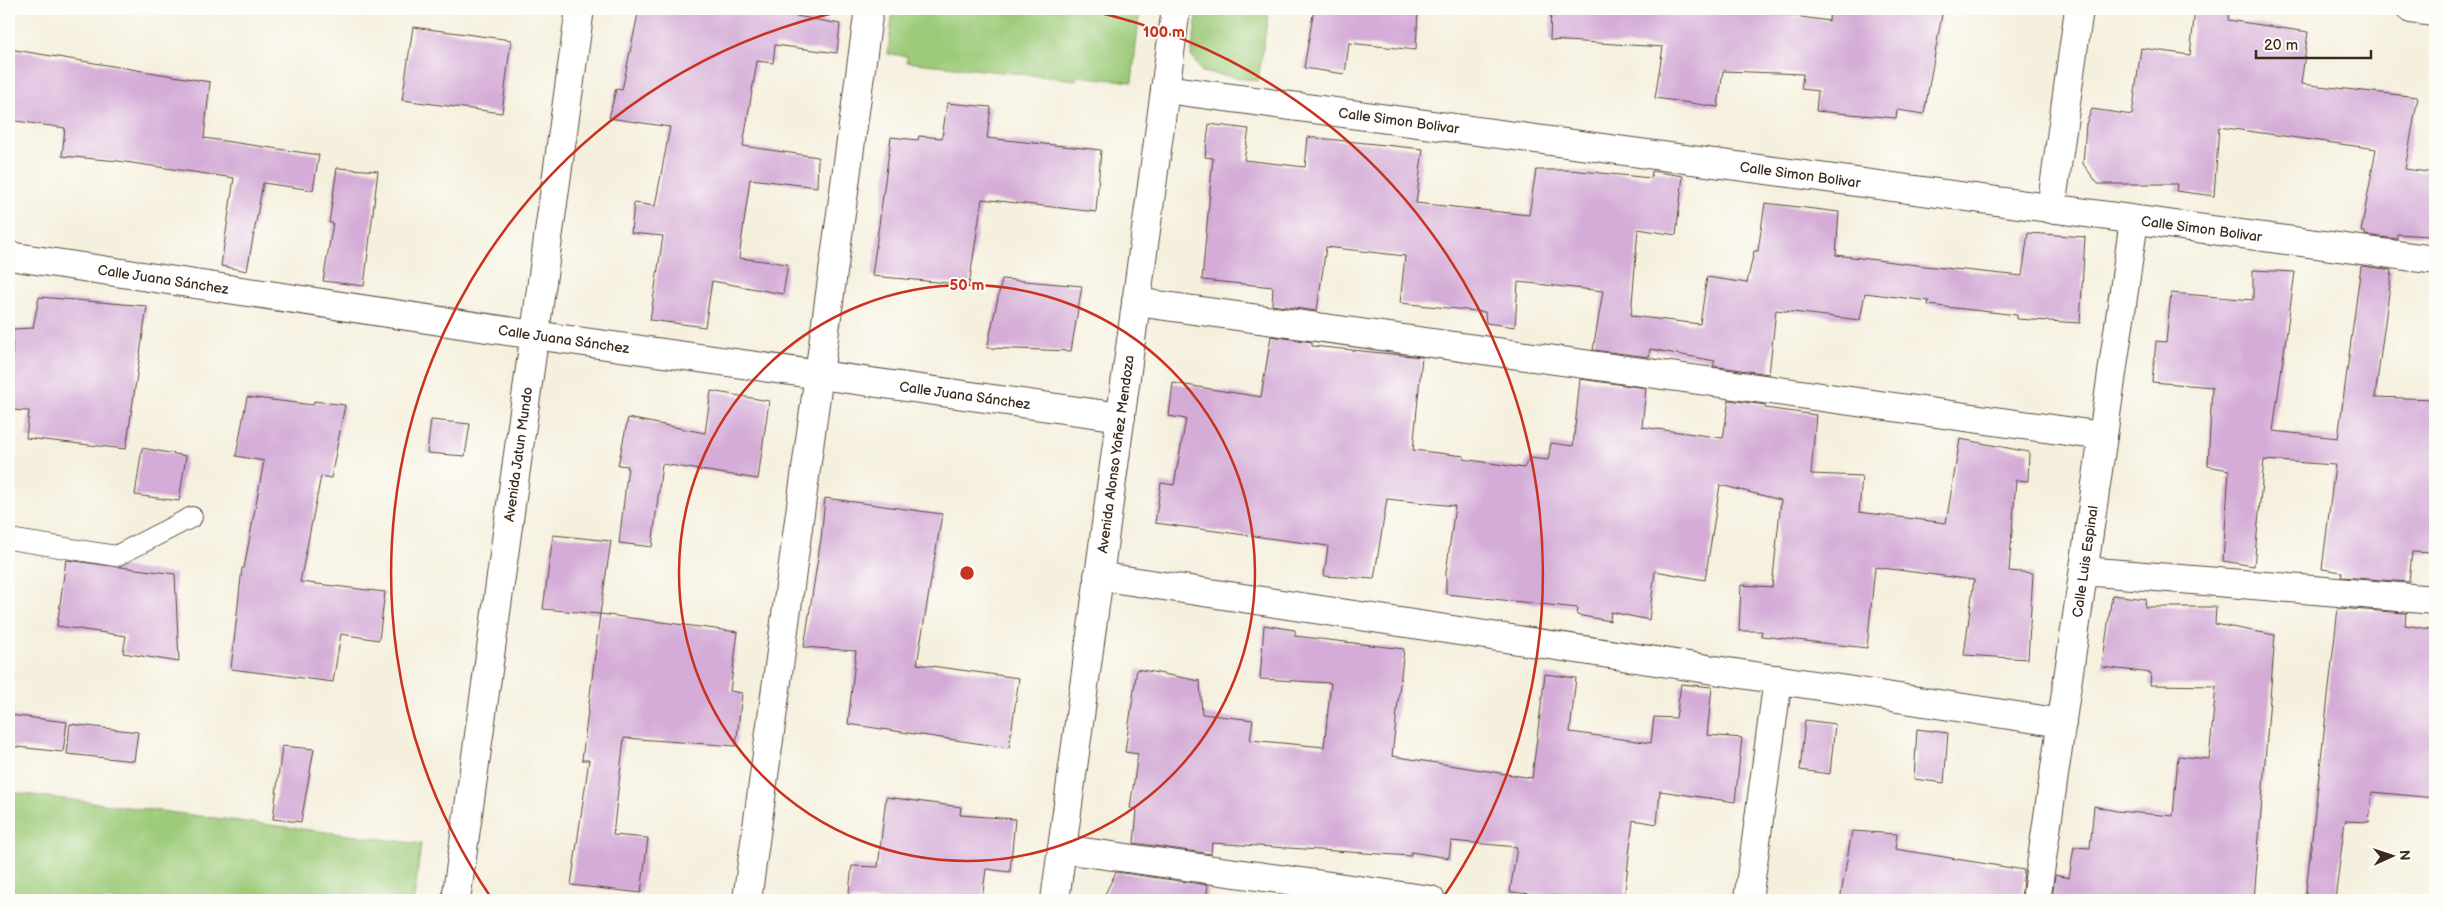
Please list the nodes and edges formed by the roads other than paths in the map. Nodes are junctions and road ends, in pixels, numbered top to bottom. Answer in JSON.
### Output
{"nodes":[{"id":1,"x":580,"y":9,"type":"edge"},
{"id":2,"x":869,"y":9,"type":"edge"},
{"id":3,"x":1176,"y":9,"type":"edge"},
{"id":4,"x":2079,"y":9,"type":"edge"},
{"id":5,"x":2412,"y":9,"type":"edge"},
{"id":6,"x":2435,"y":12,"type":"edge"},
{"id":7,"x":1165,"y":89,"type":"junction"},
{"id":8,"x":2051,"y":209,"type":"junction"},
{"id":9,"x":2134,"y":221,"type":"junction"},
{"id":10,"x":9,"y":256,"type":"edge"},
{"id":11,"x":2435,"y":260,"type":"edge"},
{"id":12,"x":1136,"y":302,"type":"junction"},
{"id":13,"x":534,"y":335,"type":"junction"},
{"id":14,"x":820,"y":375,"type":"junction"},
{"id":15,"x":1121,"y":416,"type":"junction"},
{"id":16,"x":2103,"y":436,"type":"junction"},
{"id":17,"x":192,"y":517,"type":"dead end"},
{"id":18,"x":9,"y":539,"type":"edge"},
{"id":19,"x":2084,"y":571,"type":"junction"},
{"id":20,"x":1098,"y":576,"type":"junction"},
{"id":21,"x":2435,"y":600,"type":"edge"},
{"id":22,"x":1778,"y":679,"type":"junction"},
{"id":23,"x":2062,"y":723,"type":"junction"},
{"id":24,"x":1062,"y":849,"type":"junction"},
{"id":25,"x":456,"y":900,"type":"edge"},
{"id":26,"x":747,"y":900,"type":"edge"},
{"id":27,"x":1055,"y":900,"type":"edge"},
{"id":28,"x":1431,"y":900,"type":"edge"},
{"id":29,"x":1748,"y":900,"type":"edge"},
{"id":30,"x":2036,"y":900,"type":"edge"}],
"edges":[{"from":1,"to":13,"type":"street","name":"Avenida Jatun Mundo"},
{"from":2,"to":14,"type":"street"},
{"from":3,"to":7,"type":"street","name":"Avenida Alonso Yañez Mendoza"},
{"from":4,"to":8,"type":"street"},
{"from":5,"to":6,"type":"street"},
{"from":7,"to":8,"type":"street","name":"Calle Simon Bolivar"},
{"from":7,"to":12,"type":"street","name":"Avenida Alonso Yañez Mendoza"},
{"from":8,"to":9,"type":"street","name":"Calle Simon Bolivar"},
{"from":9,"to":11,"type":"street","name":"Calle Simon Bolivar"},
{"from":9,"to":16,"type":"street","name":"Calle Luis Espinal"},
{"from":10,"to":13,"type":"street","name":"Calle Juana Sánchez"},
{"from":12,"to":15,"type":"street","name":"Avenida Alonso Yañez Mendoza"},
{"from":12,"to":16,"type":"street"},
{"from":13,"to":14,"type":"street","name":"Calle Juana Sánchez"},
{"from":13,"to":25,"type":"street","name":"Avenida Jatun Mundo"},
{"from":14,"to":15,"type":"street","name":"Calle Juana Sánchez"},
{"from":14,"to":26,"type":"street"},
{"from":15,"to":20,"type":"street","name":"Avenida Alonso Yañez Mendoza"},
{"from":16,"to":19,"type":"street","name":"Calle Luis Espinal"},
{"from":17,"to":18,"type":"lane"},
{"from":19,"to":21,"type":"street"},
{"from":19,"to":23,"type":"street","name":"Calle Luis Espinal"},
{"from":20,"to":22,"type":"street"},
{"from":20,"to":24,"type":"street","name":"Avenida Alonso Yañez Mendoza"},
{"from":22,"to":23,"type":"street"},
{"from":22,"to":29,"type":"street"},
{"from":23,"to":30,"type":"street","name":"Calle Luis Espinal"},
{"from":24,"to":27,"type":"street","name":"Avenida Alonso Yañez Mendoza"},
{"from":24,"to":28,"type":"street"}]}
